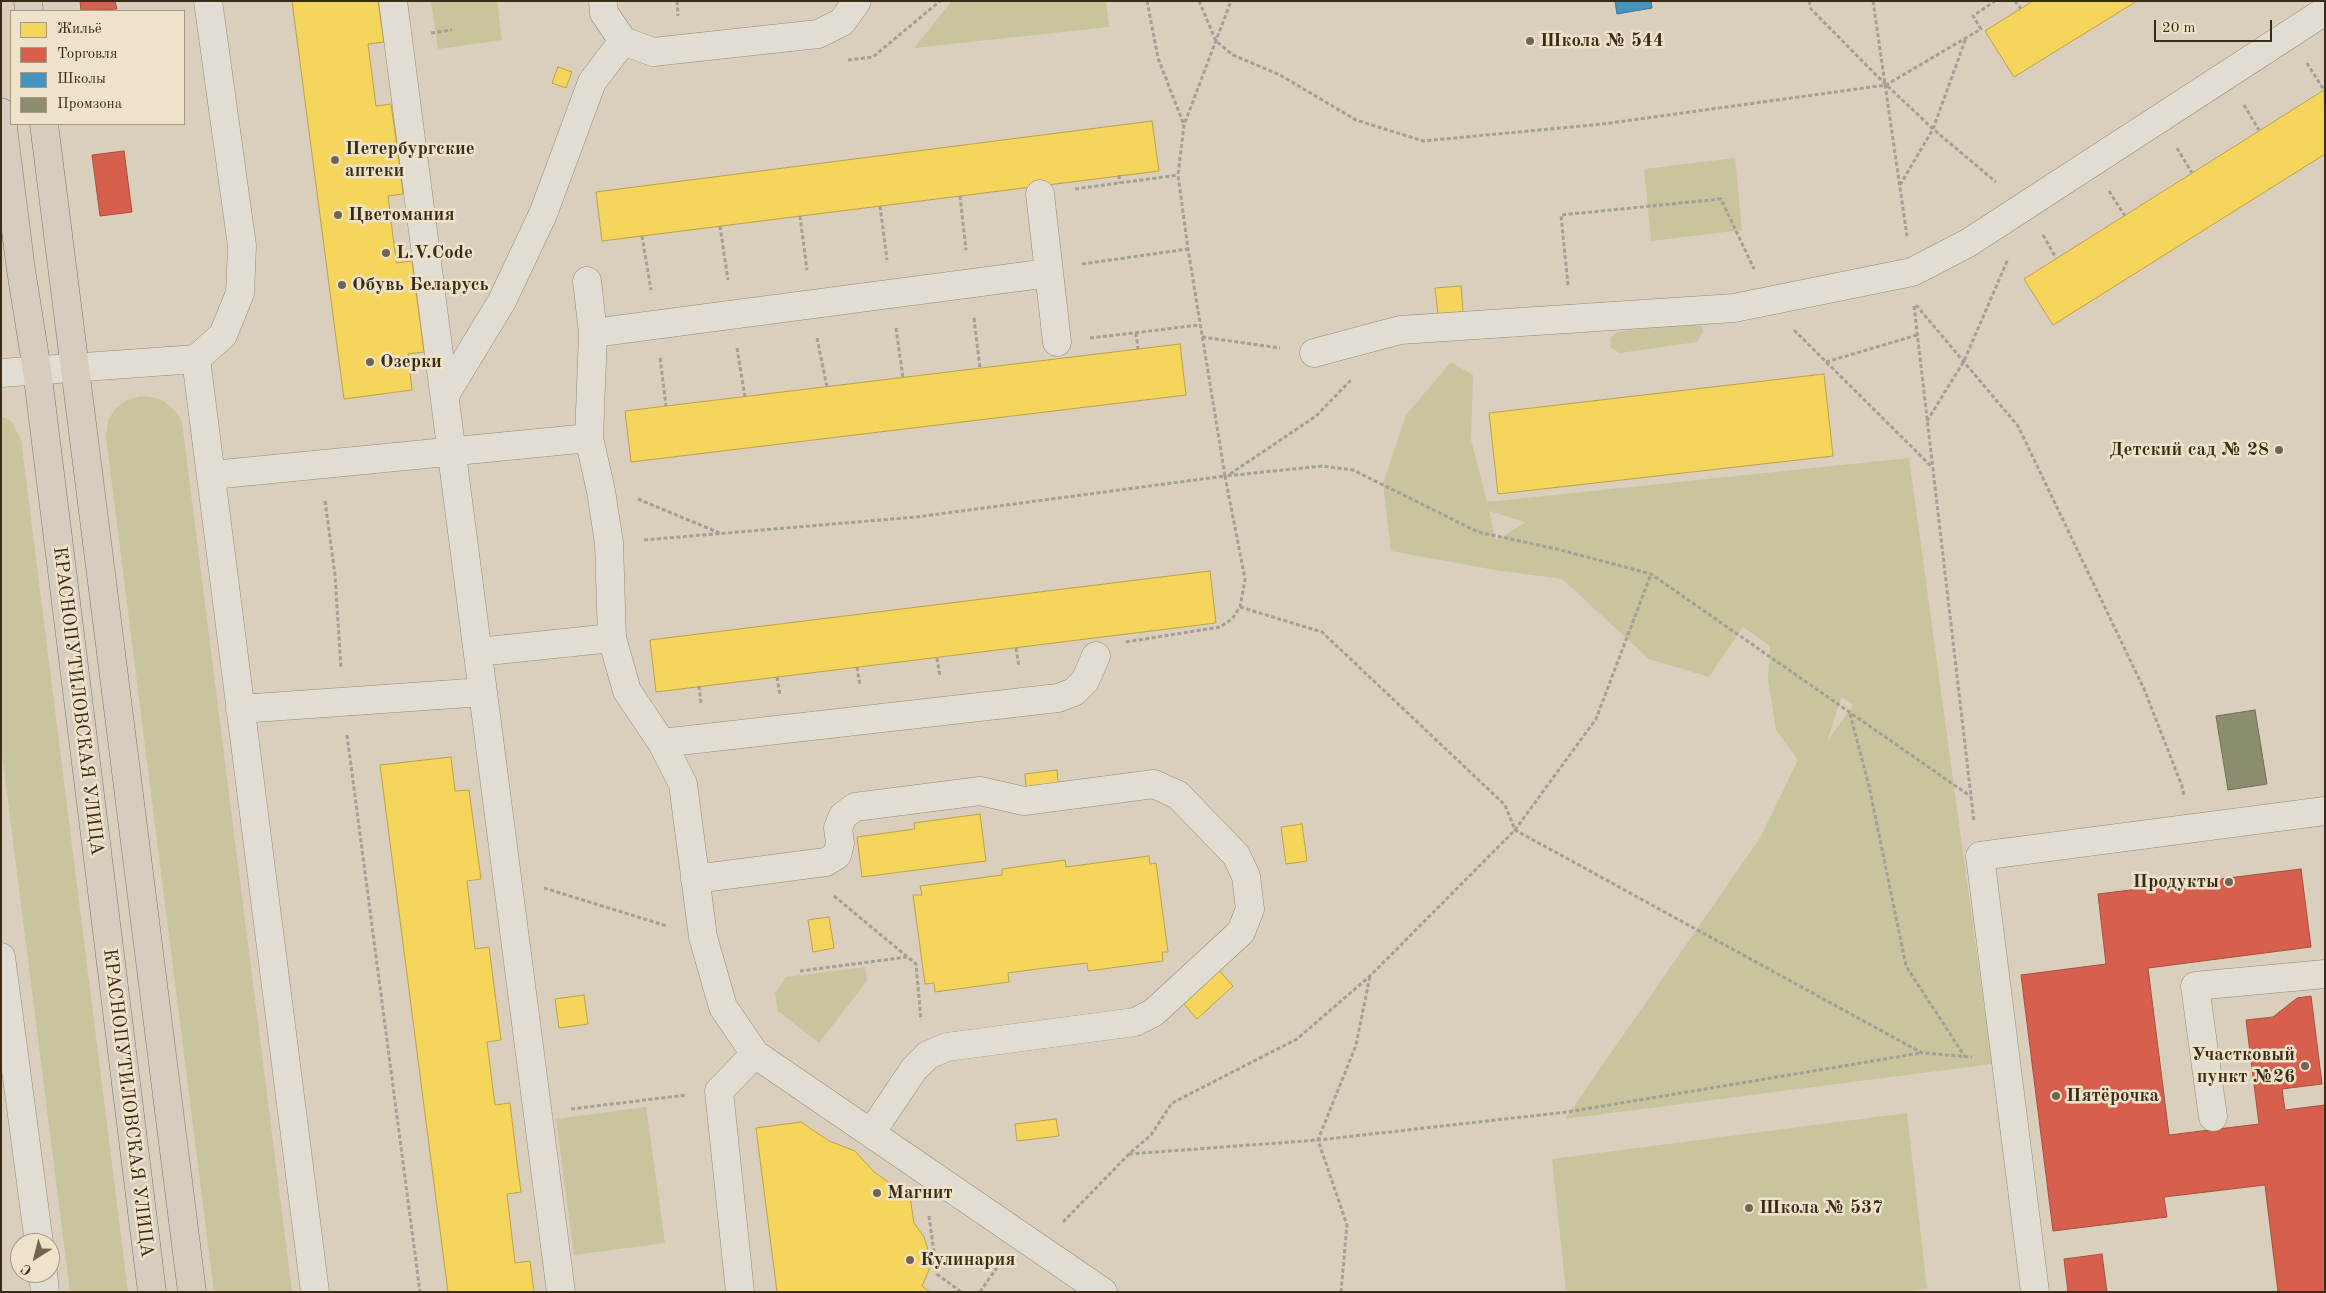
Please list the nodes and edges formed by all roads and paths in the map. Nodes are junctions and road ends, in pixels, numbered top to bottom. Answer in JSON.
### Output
{"nodes":[{"id":1,"x":208,"y":1,"type":"edge"},
{"id":2,"x":394,"y":1,"type":"edge"},
{"id":3,"x":603,"y":1,"type":"edge"},
{"id":4,"x":857,"y":1,"type":"edge"},
{"id":5,"x":1147,"y":1,"type":"edge"},
{"id":6,"x":1199,"y":1,"type":"edge"},
{"id":7,"x":1231,"y":1,"type":"edge"},
{"id":8,"x":1809,"y":1,"type":"edge"},
{"id":9,"x":1873,"y":1,"type":"edge"},
{"id":10,"x":1995,"y":1,"type":"edge"},
{"id":11,"x":2015,"y":1,"type":"edge"},
{"id":12,"x":2021,"y":9,"type":"dead end"},
{"id":13,"x":2325,"y":11,"type":"edge"},
{"id":14,"x":1966,"y":38,"type":"junction"},
{"id":15,"x":623,"y":41,"type":"junction"},
{"id":16,"x":1216,"y":41,"type":"junction"},
{"id":17,"x":1886,"y":85,"type":"junction"},
{"id":18,"x":1,"y":112,"type":"edge"},
{"id":19,"x":44,"y":125,"type":"edge"},
{"id":20,"x":1184,"y":125,"type":"junction"},
{"id":21,"x":1933,"y":129,"type":"junction"},
{"id":22,"x":1119,"y":175,"type":"dead end"},
{"id":23,"x":1178,"y":175,"type":"junction"},
{"id":24,"x":1120,"y":184,"type":"junction"},
{"id":25,"x":1900,"y":186,"type":"junction"},
{"id":26,"x":1040,"y":194,"type":"joint"},
{"id":27,"x":2025,"y":206,"type":"junction"},
{"id":28,"x":1188,"y":250,"type":"junction"},
{"id":29,"x":1912,"y":272,"type":"junction"},
{"id":30,"x":1049,"y":273,"type":"junction"},
{"id":31,"x":1567,"y":273,"type":"dead end"},
{"id":32,"x":587,"y":282,"type":"dead end"},
{"id":33,"x":1762,"y":290,"type":"junction"},
{"id":34,"x":1200,"y":326,"type":"junction"},
{"id":35,"x":593,"y":333,"type":"junction"},
{"id":36,"x":1136,"y":333,"type":"junction"},
{"id":37,"x":1917,"y":335,"type":"junction"},
{"id":38,"x":1202,"y":337,"type":"junction"},
{"id":39,"x":1057,"y":342,"type":"joint"},
{"id":40,"x":1138,"y":349,"type":"dead end"},
{"id":41,"x":1314,"y":353,"type":"joint"},
{"id":42,"x":196,"y":359,"type":"junction"},
{"id":43,"x":1964,"y":361,"type":"junction"},
{"id":44,"x":1826,"y":362,"type":"junction"},
{"id":45,"x":75,"y":367,"type":"junction"},
{"id":46,"x":37,"y":370,"type":"junction"},
{"id":47,"x":1,"y":373,"type":"edge"},
{"id":48,"x":1358,"y":373,"type":"dead end"},
{"id":49,"x":445,"y":395,"type":"junction"},
{"id":50,"x":1927,"y":421,"type":"junction"},
{"id":51,"x":589,"y":438,"type":"junction"},
{"id":52,"x":452,"y":451,"type":"junction"},
{"id":53,"x":1932,"y":467,"type":"junction"},
{"id":54,"x":212,"y":475,"type":"junction"},
{"id":55,"x":1227,"y":475,"type":"junction"},
{"id":56,"x":601,"y":491,"type":"junction"},
{"id":57,"x":325,"y":501,"type":"dead end"},
{"id":58,"x":723,"y":534,"type":"junction"},
{"id":59,"x":609,"y":543,"type":"junction"},
{"id":60,"x":1651,"y":574,"type":"junction"},
{"id":61,"x":1240,"y":607,"type":"junction"},
{"id":62,"x":1173,"y":628,"type":"dead end"},
{"id":63,"x":1174,"y":634,"type":"junction"},
{"id":64,"x":612,"y":638,"type":"junction"},
{"id":65,"x":478,"y":652,"type":"junction"},
{"id":66,"x":1096,"y":656,"type":"joint"},
{"id":67,"x":483,"y":692,"type":"junction"},
{"id":68,"x":343,"y":702,"type":"junction"},
{"id":69,"x":240,"y":709,"type":"junction"},
{"id":70,"x":1849,"y":713,"type":"junction"},
{"id":71,"x":662,"y":743,"type":"junction"},
{"id":72,"x":1970,"y":796,"type":"junction"},
{"id":73,"x":2325,"y":812,"type":"edge"},
{"id":74,"x":2188,"y":829,"type":"junction"},
{"id":75,"x":1515,"y":830,"type":"junction"},
{"id":76,"x":1980,"y":856,"type":"junction"},
{"id":77,"x":508,"y":876,"type":"junction"},
{"id":78,"x":696,"y":879,"type":"junction"},
{"id":79,"x":831,"y":893,"type":"dead end"},
{"id":80,"x":670,"y":927,"type":"dead end"},
{"id":81,"x":1,"y":957,"type":"edge"},
{"id":82,"x":907,"y":957,"type":"junction"},
{"id":83,"x":800,"y":971,"type":"dead end"},
{"id":84,"x":2325,"y":974,"type":"edge"},
{"id":85,"x":1370,"y":976,"type":"junction"},
{"id":86,"x":1922,"y":1053,"type":"junction"},
{"id":87,"x":755,"y":1054,"type":"junction"},
{"id":88,"x":2005,"y":1054,"type":"junction"},
{"id":89,"x":928,"y":1055,"type":"junction"},
{"id":90,"x":1965,"y":1057,"type":"junction"},
{"id":91,"x":688,"y":1094,"type":"dead end"},
{"id":92,"x":563,"y":1110,"type":"dead end"},
{"id":93,"x":2213,"y":1116,"type":"dead end"},
{"id":94,"x":871,"y":1133,"type":"junction"},
{"id":95,"x":1318,"y":1140,"type":"junction"},
{"id":96,"x":1129,"y":1154,"type":"junction"},
{"id":97,"x":922,"y":1168,"type":"junction"},
{"id":98,"x":38,"y":1233,"type":"edge"},
{"id":99,"x":1039,"y":1247,"type":"junction"},
{"id":100,"x":994,"y":1272,"type":"dead end"},
{"id":101,"x":152,"y":1292,"type":"edge"},
{"id":102,"x":192,"y":1292,"type":"edge"},
{"id":103,"x":315,"y":1292,"type":"edge"},
{"id":104,"x":420,"y":1292,"type":"edge"},
{"id":105,"x":561,"y":1292,"type":"edge"},
{"id":106,"x":740,"y":1292,"type":"edge"},
{"id":107,"x":961,"y":1292,"type":"edge"},
{"id":108,"x":980,"y":1292,"type":"edge"},
{"id":109,"x":1103,"y":1292,"type":"edge"},
{"id":110,"x":1341,"y":1292,"type":"edge"},
{"id":111,"x":2035,"y":1292,"type":"edge"}],
"edges":[{"from":1,"to":42,"type":"street"},
{"from":2,"to":49,"type":"street"},
{"from":3,"to":15,"type":"street"},
{"from":4,"to":15,"type":"street"},
{"from":5,"to":20,"type":"path"},
{"from":6,"to":16,"type":"path"},
{"from":7,"to":16,"type":"path"},
{"from":8,"to":17,"type":"path"},
{"from":9,"to":17,"type":"path"},
{"from":10,"to":14,"type":"path"},
{"from":11,"to":12,"type":"path"},
{"from":13,"to":27,"type":"street"},
{"from":14,"to":17,"type":"path"},
{"from":14,"to":21,"type":"path"},
{"from":15,"to":49,"type":"street"},
{"from":16,"to":17,"type":"path"},
{"from":16,"to":20,"type":"path"},
{"from":17,"to":21,"type":"path"},
{"from":17,"to":25,"type":"path"},
{"from":18,"to":46,"type":"main road","name":"КРАСНОПУТИЛОВСКАЯ УЛИЦА"},
{"from":19,"to":45,"type":"main road","name":"КРАСНОПУТИЛОВСКАЯ УЛИЦА"},
{"from":20,"to":23,"type":"path"},
{"from":21,"to":25,"type":"path"},
{"from":21,"to":27,"type":"path"},
{"from":22,"to":24,"type":"path"},
{"from":23,"to":24,"type":"path"},
{"from":23,"to":28,"type":"path"},
{"from":24,"to":26,"type":"path"},
{"from":25,"to":29,"type":"path"},
{"from":26,"to":30,"type":"street"},
{"from":27,"to":29,"type":"street"},
{"from":27,"to":43,"type":"path"},
{"from":28,"to":30,"type":"path"},
{"from":28,"to":34,"type":"path"},
{"from":29,"to":33,"type":"street"},
{"from":30,"to":35,"type":"street"},
{"from":30,"to":39,"type":"street"},
{"from":31,"to":33,"type":"path"},
{"from":32,"to":35,"type":"street"},
{"from":33,"to":41,"type":"street"},
{"from":33,"to":44,"type":"path"},
{"from":34,"to":36,"type":"path"},
{"from":34,"to":38,"type":"path"},
{"from":35,"to":51,"type":"street"},
{"from":36,"to":39,"type":"path"},
{"from":36,"to":40,"type":"path"},
{"from":37,"to":43,"type":"path"},
{"from":37,"to":44,"type":"path"},
{"from":37,"to":50,"type":"path"},
{"from":38,"to":41,"type":"path"},
{"from":38,"to":55,"type":"path"},
{"from":42,"to":45,"type":"street"},
{"from":42,"to":54,"type":"street"},
{"from":43,"to":50,"type":"path"},
{"from":43,"to":74,"type":"path"},
{"from":44,"to":53,"type":"path"},
{"from":45,"to":46,"type":"street"},
{"from":45,"to":102,"type":"main road","name":"КРАСНОПУТИЛОВСКАЯ УЛИЦА"},
{"from":46,"to":47,"type":"street"},
{"from":46,"to":101,"type":"main road","name":"КРАСНОПУТИЛОВСКАЯ УЛИЦА"},
{"from":48,"to":55,"type":"path"},
{"from":49,"to":52,"type":"street"},
{"from":50,"to":53,"type":"path"},
{"from":51,"to":52,"type":"street"},
{"from":51,"to":56,"type":"street"},
{"from":52,"to":54,"type":"street"},
{"from":52,"to":65,"type":"street"},
{"from":53,"to":72,"type":"path"},
{"from":54,"to":69,"type":"street"},
{"from":55,"to":58,"type":"path"},
{"from":55,"to":60,"type":"path"},
{"from":55,"to":61,"type":"path"},
{"from":56,"to":58,"type":"path"},
{"from":56,"to":59,"type":"street"},
{"from":57,"to":68,"type":"path"},
{"from":58,"to":59,"type":"path"},
{"from":59,"to":64,"type":"street"},
{"from":60,"to":70,"type":"path"},
{"from":60,"to":75,"type":"path"},
{"from":61,"to":63,"type":"path"},
{"from":61,"to":75,"type":"path"},
{"from":62,"to":63,"type":"path"},
{"from":63,"to":66,"type":"path"},
{"from":64,"to":65,"type":"street"},
{"from":64,"to":71,"type":"street"},
{"from":65,"to":67,"type":"street"},
{"from":66,"to":71,"type":"street"},
{"from":67,"to":68,"type":"street"},
{"from":67,"to":77,"type":"street"},
{"from":68,"to":69,"type":"street"},
{"from":68,"to":104,"type":"path"},
{"from":69,"to":103,"type":"street"},
{"from":70,"to":72,"type":"path"},
{"from":70,"to":90,"type":"path"},
{"from":71,"to":78,"type":"street"},
{"from":72,"to":76,"type":"path"},
{"from":73,"to":74,"type":"street"},
{"from":74,"to":76,"type":"street"},
{"from":75,"to":85,"type":"path"},
{"from":75,"to":86,"type":"path"},
{"from":76,"to":88,"type":"street"},
{"from":77,"to":80,"type":"path"},
{"from":77,"to":105,"type":"street"},
{"from":78,"to":87,"type":"street"},
{"from":78,"to":89,"type":"street"},
{"from":79,"to":82,"type":"path"},
{"from":81,"to":98,"type":"street"},
{"from":82,"to":83,"type":"path"},
{"from":82,"to":89,"type":"path"},
{"from":84,"to":93,"type":"street"},
{"from":85,"to":95,"type":"path"},
{"from":85,"to":96,"type":"path"},
{"from":86,"to":90,"type":"path"},
{"from":86,"to":95,"type":"path"},
{"from":87,"to":94,"type":"street"},
{"from":87,"to":106,"type":"street"},
{"from":88,"to":90,"type":"path"},
{"from":88,"to":111,"type":"street"},
{"from":89,"to":94,"type":"street"},
{"from":91,"to":92,"type":"path"},
{"from":94,"to":97,"type":"street"},
{"from":95,"to":96,"type":"path"},
{"from":95,"to":110,"type":"path"},
{"from":96,"to":99,"type":"path"},
{"from":97,"to":99,"type":"street"},
{"from":97,"to":107,"type":"path"},
{"from":99,"to":109,"type":"street"},
{"from":100,"to":108,"type":"path"}]}
